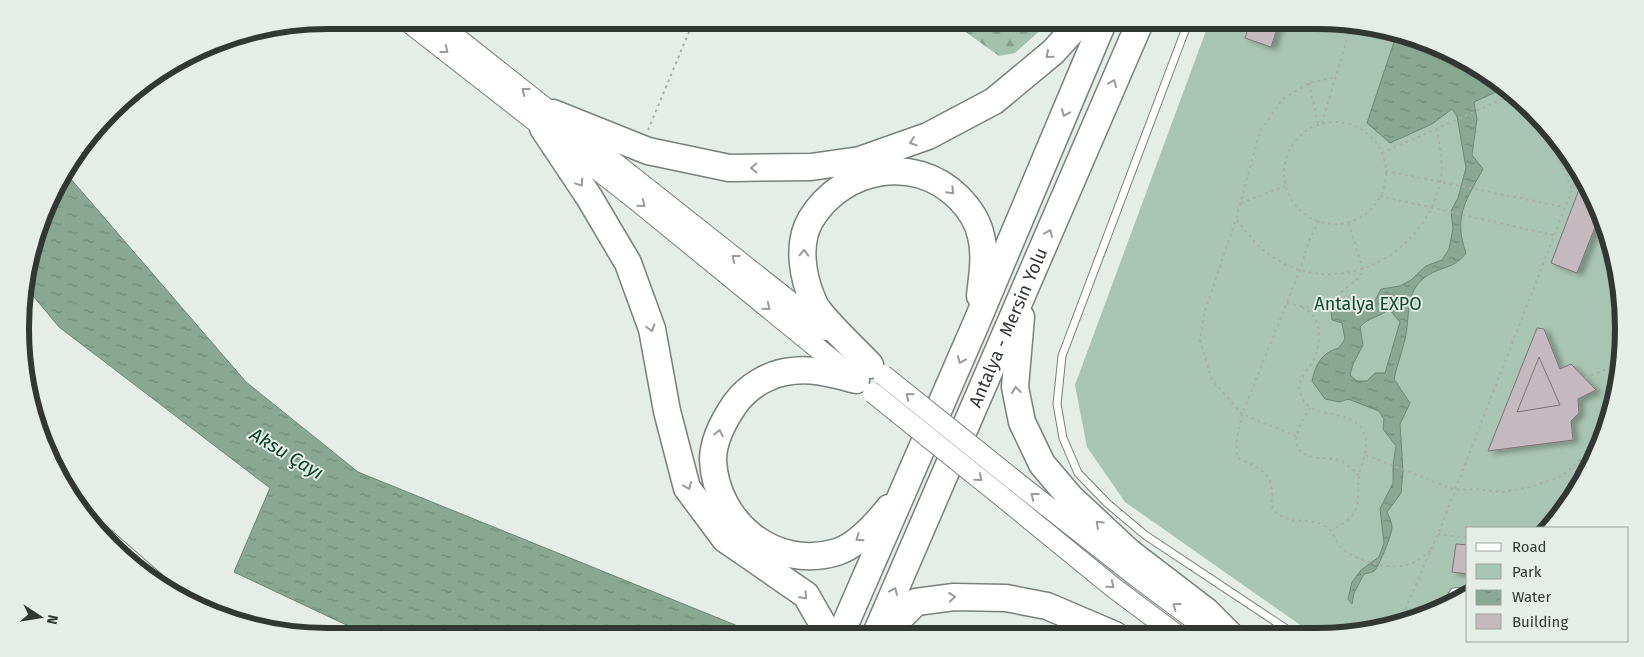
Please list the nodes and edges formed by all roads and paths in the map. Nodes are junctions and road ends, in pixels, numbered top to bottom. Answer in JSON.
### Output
{"nodes":[{"id":1,"x":419,"y":29,"type":"edge"},
{"id":2,"x":444,"y":29,"type":"edge"},
{"id":3,"x":690,"y":29,"type":"edge"},
{"id":4,"x":1074,"y":29,"type":"edge"},
{"id":5,"x":1100,"y":29,"type":"edge"},
{"id":6,"x":1137,"y":29,"type":"edge"},
{"id":7,"x":1186,"y":29,"type":"edge"},
{"id":8,"x":1350,"y":30,"type":"edge"},
{"id":9,"x":1336,"y":77,"type":"junction"},
{"id":10,"x":1308,"y":83,"type":"junction"},
{"id":11,"x":1506,"y":98,"type":"edge"},
{"id":12,"x":548,"y":121,"type":"junction"},
{"id":13,"x":1318,"y":124,"type":"junction"},
{"id":14,"x":1322,"y":124,"type":"junction"},
{"id":15,"x":1437,"y":130,"type":"junction"},
{"id":16,"x":1554,"y":147,"type":"edge"},
{"id":17,"x":639,"y":148,"type":"junction"},
{"id":18,"x":1382,"y":153,"type":"junction"},
{"id":19,"x":1386,"y":171,"type":"junction"},
{"id":20,"x":1576,"y":180,"type":"edge"},
{"id":21,"x":1440,"y":182,"type":"junction"},
{"id":22,"x":1286,"y":186,"type":"junction"},
{"id":23,"x":1572,"y":189,"type":"junction"},
{"id":24,"x":1380,"y":196,"type":"junction"},
{"id":25,"x":1240,"y":203,"type":"junction"},
{"id":26,"x":1433,"y":206,"type":"junction"},
{"id":27,"x":1564,"y":207,"type":"junction"},
{"id":28,"x":1236,"y":219,"type":"junction"},
{"id":29,"x":1319,"y":221,"type":"junction"},
{"id":30,"x":1348,"y":222,"type":"junction"},
{"id":31,"x":1553,"y":235,"type":"junction"},
{"id":32,"x":1363,"y":269,"type":"junction"},
{"id":33,"x":1300,"y":270,"type":"junction"},
{"id":34,"x":1023,"y":292,"type":"junction"},
{"id":35,"x":1286,"y":303,"type":"junction"},
{"id":36,"x":1302,"y":307,"type":"junction"},
{"id":37,"x":975,"y":326,"type":"junction"},
{"id":38,"x":1613,"y":366,"type":"edge"},
{"id":39,"x":871,"y":378,"type":"junction"},
{"id":40,"x":1585,"y":378,"type":"dead end"},
{"id":41,"x":1310,"y":408,"type":"junction"},
{"id":42,"x":1242,"y":414,"type":"junction"},
{"id":43,"x":1296,"y":436,"type":"junction"},
{"id":44,"x":1587,"y":453,"type":"edge"},
{"id":45,"x":1366,"y":455,"type":"junction"},
{"id":46,"x":1359,"y":475,"type":"junction"},
{"id":47,"x":1455,"y":490,"type":"junction"},
{"id":48,"x":904,"y":491,"type":"junction"},
{"id":49,"x":1332,"y":530,"type":"junction"},
{"id":50,"x":1438,"y":534,"type":"junction"},
{"id":51,"x":1466,"y":538,"type":"edge"},
{"id":52,"x":124,"y":547,"type":"edge"},
{"id":53,"x":1431,"y":551,"type":"junction"},
{"id":54,"x":145,"y":565,"type":"edge"},
{"id":55,"x":1403,"y":615,"type":"edge"},
{"id":56,"x":823,"y":628,"type":"edge"},
{"id":57,"x":844,"y":628,"type":"edge"},
{"id":58,"x":878,"y":628,"type":"edge"},
{"id":59,"x":890,"y":628,"type":"edge"},
{"id":60,"x":1098,"y":628,"type":"edge"},
{"id":61,"x":1168,"y":628,"type":"edge"},
{"id":62,"x":1206,"y":628,"type":"edge"},
{"id":63,"x":1223,"y":628,"type":"edge"},
{"id":64,"x":1285,"y":628,"type":"edge"}],
"edges":[{"from":1,"to":12,"type":"main road","one_way":true},
{"from":12,"to":2,"type":"main road","one_way":true},
{"from":3,"to":17,"type":"path"},
{"from":4,"to":17,"type":"highway","one_way":true},
{"from":5,"to":37,"type":"highway","name":"Antalya - Mersin Yolu","one_way":true},
{"from":34,"to":6,"type":"highway","name":"Antalya - Mersin Yolu","one_way":true},
{"from":7,"to":64,"type":"lane"},
{"from":8,"to":9,"type":"path"},
{"from":9,"to":10,"type":"path"},
{"from":9,"to":14,"type":"path"},
{"from":10,"to":13,"type":"path"},
{"from":10,"to":25,"type":"path"},
{"from":11,"to":15,"type":"path"},
{"from":12,"to":17,"type":"highway"},
{"from":12,"to":39,"type":"main road"},
{"from":12,"to":56,"type":"highway","one_way":true},
{"from":13,"to":14,"type":"path"},
{"from":13,"to":22,"type":"path"},
{"from":14,"to":18,"type":"path"},
{"from":15,"to":18,"type":"path"},
{"from":15,"to":21,"type":"path"},
{"from":16,"to":23,"type":"path"},
{"from":18,"to":19,"type":"path"},
{"from":19,"to":21,"type":"path"},
{"from":19,"to":24,"type":"path"},
{"from":20,"to":23,"type":"path"},
{"from":21,"to":26,"type":"path"},
{"from":21,"to":27,"type":"path"},
{"from":22,"to":25,"type":"path"},
{"from":22,"to":29,"type":"path"},
{"from":23,"to":27,"type":"path"},
{"from":24,"to":26,"type":"path"},
{"from":24,"to":30,"type":"path"},
{"from":25,"to":28,"type":"path"},
{"from":26,"to":31,"type":"path"},
{"from":26,"to":32,"type":"path"},
{"from":27,"to":31,"type":"path"},
{"from":28,"to":33,"type":"path"},
{"from":28,"to":42,"type":"path"},
{"from":29,"to":30,"type":"path"},
{"from":29,"to":33,"type":"path"},
{"from":30,"to":32,"type":"path"},
{"from":31,"to":47,"type":"path"},
{"from":32,"to":33,"type":"path"},
{"from":32,"to":36,"type":"path"},
{"from":33,"to":35,"type":"path"},
{"from":58,"to":34,"type":"highway","name":"Antalya - Mersin Yolu","one_way":true},
{"from":63,"to":34,"type":"highway","one_way":true},
{"from":35,"to":36,"type":"path"},
{"from":35,"to":42,"type":"path"},
{"from":36,"to":41,"type":"path"},
{"from":39,"to":37,"type":"highway","one_way":true},
{"from":37,"to":48,"type":"highway","name":"Antalya - Mersin Yolu","one_way":true},
{"from":38,"to":40,"type":"path"},
{"from":48,"to":39,"type":"highway","one_way":true},
{"from":39,"to":61,"type":"main road","one_way":true,"bridge":true},
{"from":62,"to":39,"type":"main road","one_way":true,"bridge":true},
{"from":41,"to":43,"type":"path"},
{"from":41,"to":45,"type":"path"},
{"from":42,"to":43,"type":"path"},
{"from":42,"to":49,"type":"path"},
{"from":43,"to":46,"type":"path"},
{"from":44,"to":47,"type":"path"},
{"from":45,"to":46,"type":"path"},
{"from":45,"to":47,"type":"path"},
{"from":46,"to":49,"type":"path"},
{"from":47,"to":50,"type":"path"},
{"from":48,"to":57,"type":"highway","name":"Antalya - Mersin Yolu"},
{"from":49,"to":53,"type":"path"},
{"from":50,"to":51,"type":"path"},
{"from":50,"to":53,"type":"path"},
{"from":52,"to":54,"type":"lane"},
{"from":53,"to":55,"type":"path"},
{"from":59,"to":60,"type":"highway","one_way":true}]}
